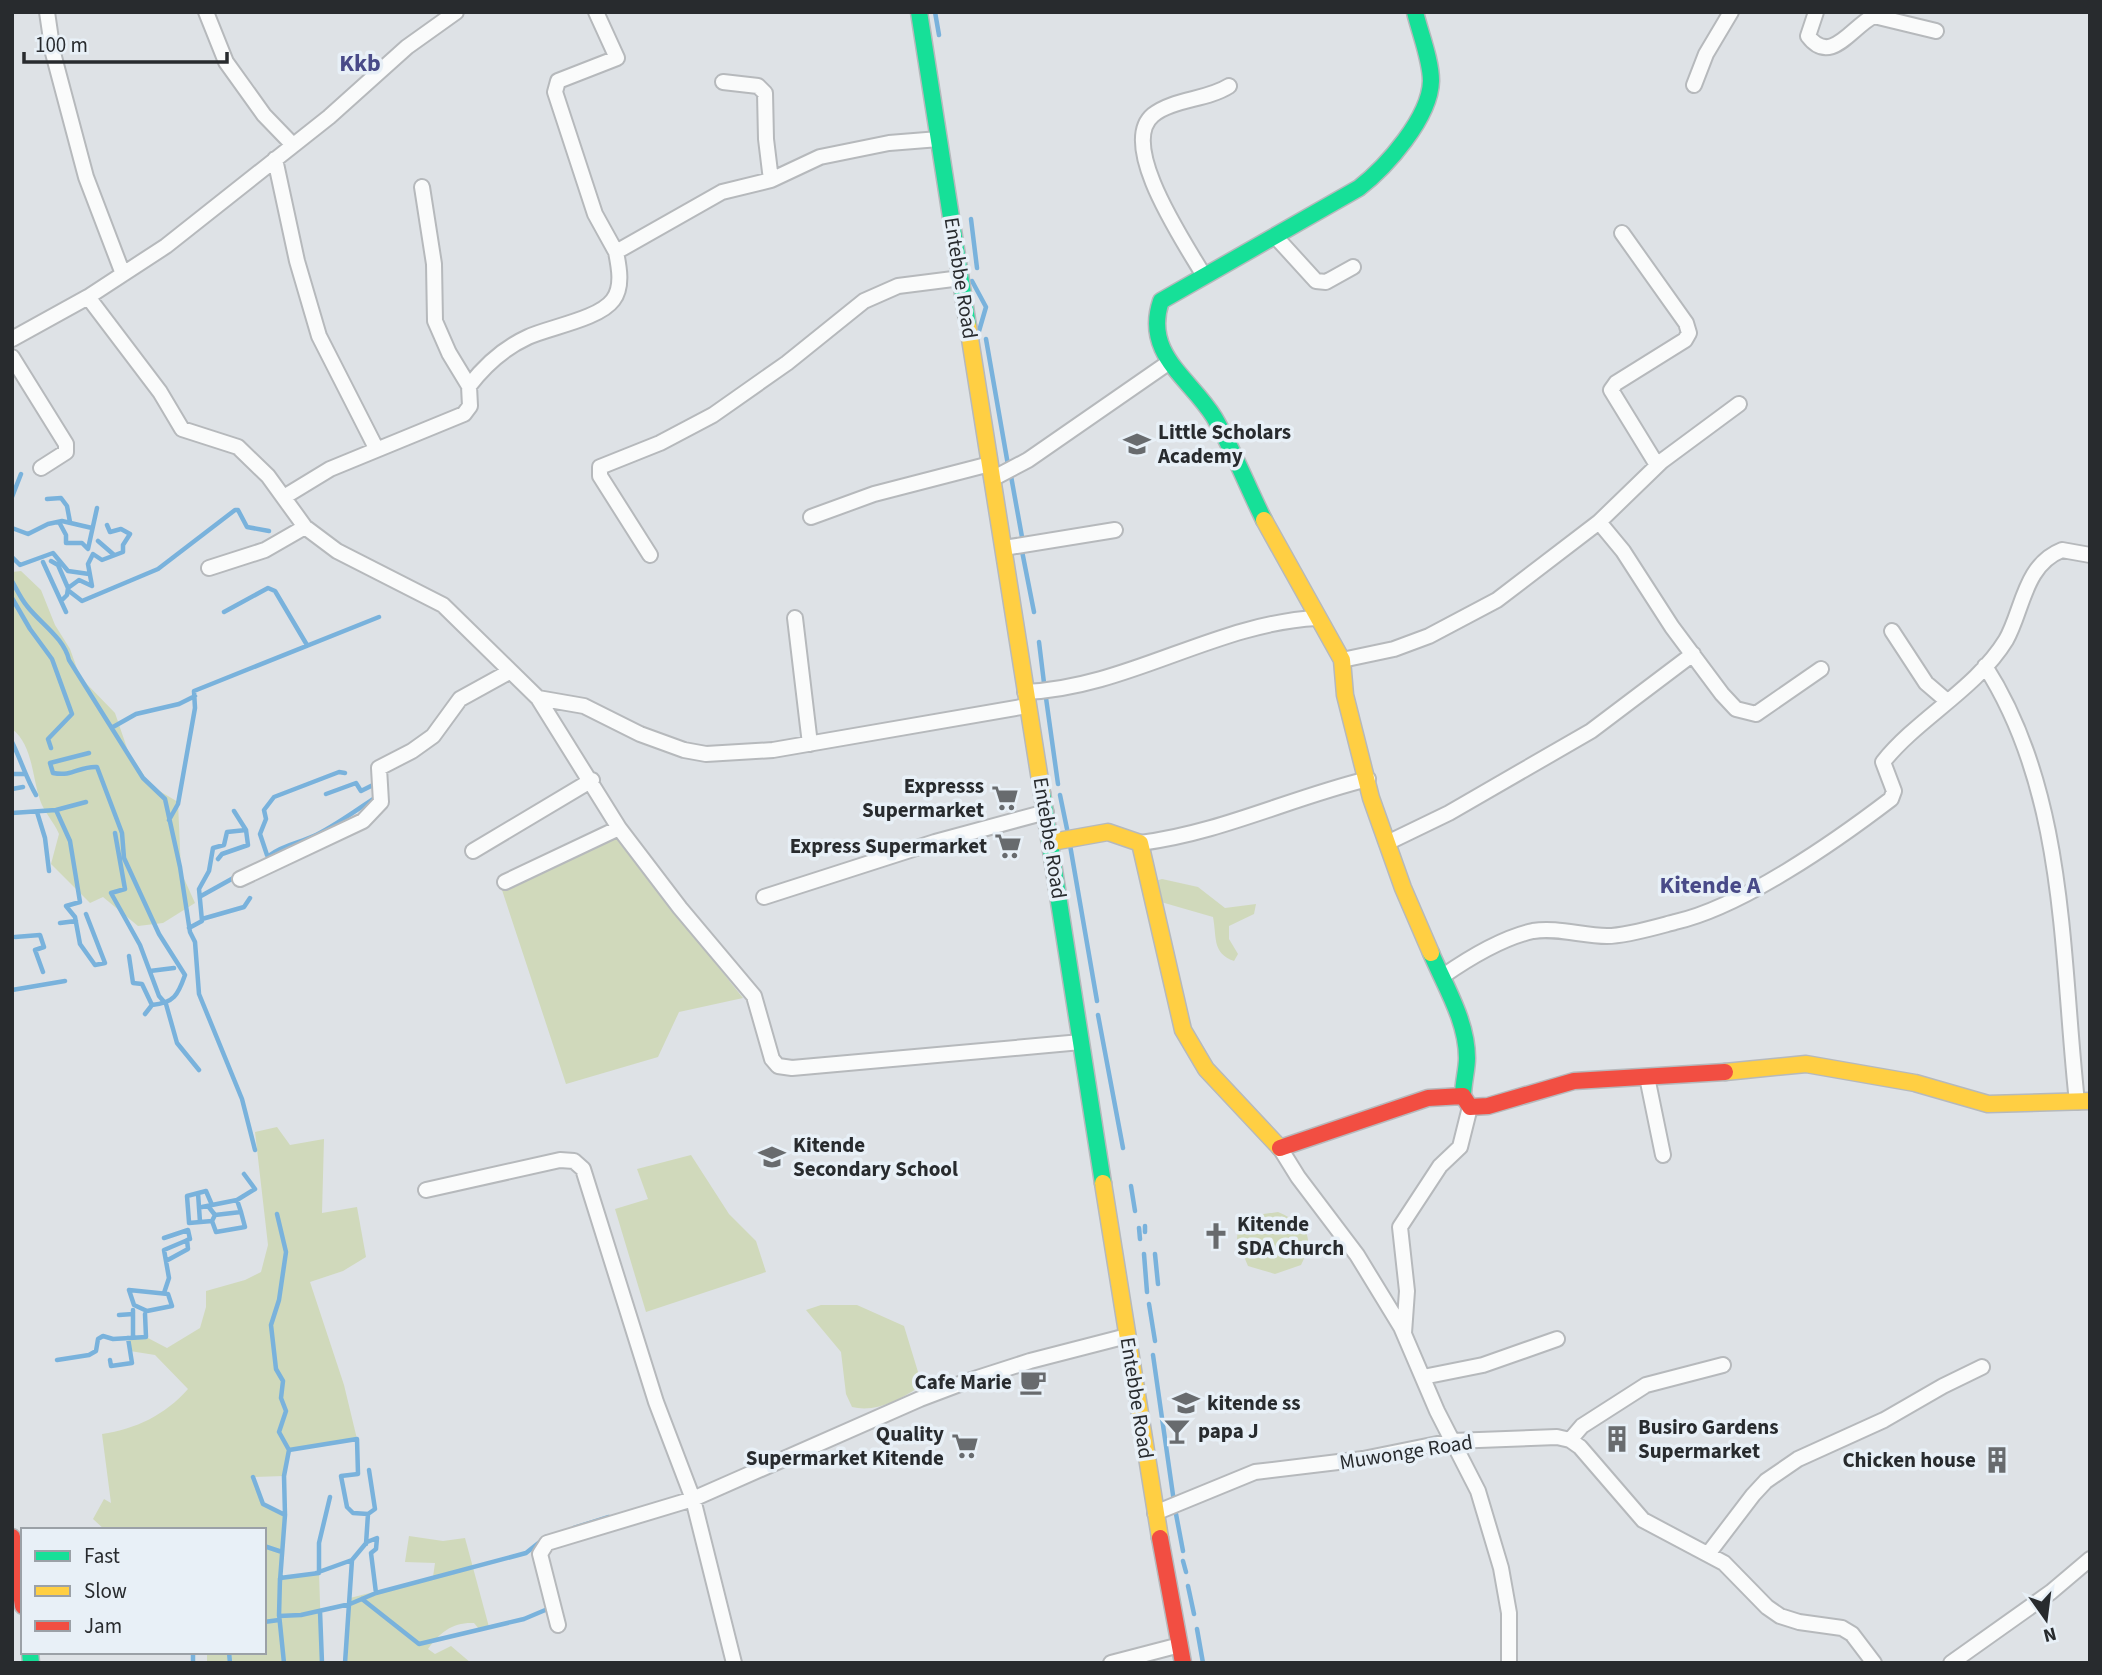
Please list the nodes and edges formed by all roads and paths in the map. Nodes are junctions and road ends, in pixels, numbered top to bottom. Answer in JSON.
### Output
{"nodes":[{"id":1,"x":47,"y":12,"type":"edge"},
{"id":2,"x":206,"y":12,"type":"edge"},
{"id":3,"x":456,"y":12,"type":"edge"},
{"id":4,"x":596,"y":12,"type":"edge"},
{"id":5,"x":919,"y":12,"type":"edge"},
{"id":6,"x":1415,"y":12,"type":"edge"},
{"id":7,"x":1731,"y":12,"type":"edge"},
{"id":8,"x":1816,"y":12,"type":"edge"},
{"id":9,"x":438,"y":18,"type":"edge"},
{"id":10,"x":1936,"y":31,"type":"dead end"},
{"id":11,"x":723,"y":82,"type":"dead end"},
{"id":12,"x":1694,"y":85,"type":"dead end"},
{"id":13,"x":1229,"y":86,"type":"dead end"},
{"id":14,"x":939,"y":139,"type":"junction"},
{"id":15,"x":293,"y":145,"type":"junction"},
{"id":16,"x":275,"y":159,"type":"junction"},
{"id":17,"x":771,"y":180,"type":"junction"},
{"id":18,"x":422,"y":187,"type":"dead end"},
{"id":19,"x":1622,"y":233,"type":"dead end"},
{"id":20,"x":1275,"y":236,"type":"junction"},
{"id":21,"x":617,"y":252,"type":"junction"},
{"id":22,"x":1353,"y":267,"type":"dead end"},
{"id":23,"x":123,"y":274,"type":"junction"},
{"id":24,"x":1204,"y":276,"type":"junction"},
{"id":25,"x":961,"y":278,"type":"junction"},
{"id":26,"x":88,"y":297,"type":"junction"},
{"id":27,"x":12,"y":339,"type":"edge"},
{"id":28,"x":12,"y":357,"type":"edge"},
{"id":29,"x":1168,"y":363,"type":"junction"},
{"id":30,"x":469,"y":386,"type":"junction"},
{"id":31,"x":1739,"y":404,"type":"dead end"},
{"id":32,"x":376,"y":448,"type":"junction"},
{"id":33,"x":1657,"y":465,"type":"junction"},
{"id":34,"x":41,"y":468,"type":"dead end"},
{"id":35,"x":991,"y":471,"type":"junction"},
{"id":36,"x":284,"y":496,"type":"junction"},
{"id":37,"x":811,"y":517,"type":"dead end"},
{"id":38,"x":1599,"y":522,"type":"junction"},
{"id":39,"x":305,"y":527,"type":"junction"},
{"id":40,"x":1115,"y":530,"type":"dead end"},
{"id":41,"x":1004,"y":548,"type":"junction"},
{"id":42,"x":650,"y":555,"type":"dead end"},
{"id":43,"x":2090,"y":555,"type":"edge"},
{"id":44,"x":209,"y":568,"type":"dead end"},
{"id":45,"x":795,"y":618,"type":"dead end"},
{"id":46,"x":1317,"y":618,"type":"junction"},
{"id":47,"x":1892,"y":631,"type":"dead end"},
{"id":48,"x":1693,"y":654,"type":"junction"},
{"id":49,"x":1342,"y":660,"type":"junction"},
{"id":50,"x":1985,"y":666,"type":"junction"},
{"id":51,"x":1821,"y":669,"type":"dead end"},
{"id":52,"x":509,"y":672,"type":"junction"},
{"id":53,"x":538,"y":698,"type":"junction"},
{"id":54,"x":1026,"y":699,"type":"junction"},
{"id":55,"x":1947,"y":701,"type":"junction"},
{"id":56,"x":810,"y":744,"type":"junction"},
{"id":57,"x":1368,"y":779,"type":"junction"},
{"id":58,"x":592,"y":780,"type":"junction"},
{"id":59,"x":1046,"y":812,"type":"junction"},
{"id":60,"x":619,"y":828,"type":"junction"},
{"id":61,"x":1052,"y":842,"type":"junction"},
{"id":62,"x":1140,"y":843,"type":"junction"},
{"id":63,"x":1387,"y":843,"type":"junction"},
{"id":64,"x":473,"y":851,"type":"dead end"},
{"id":65,"x":240,"y":879,"type":"dead end"},
{"id":66,"x":505,"y":882,"type":"dead end"},
{"id":67,"x":764,"y":897,"type":"dead end"},
{"id":68,"x":1443,"y":976,"type":"junction"},
{"id":69,"x":1081,"y":1042,"type":"junction"},
{"id":70,"x":1647,"y":1077,"type":"junction"},
{"id":71,"x":1467,"y":1101,"type":"junction"},
{"id":72,"x":2083,"y":1102,"type":"edge"},
{"id":73,"x":1280,"y":1148,"type":"junction"},
{"id":74,"x":1663,"y":1155,"type":"dead end"},
{"id":75,"x":426,"y":1190,"type":"dead end"},
{"id":76,"x":1404,"y":1333,"type":"junction"},
{"id":77,"x":1127,"y":1336,"type":"junction"},
{"id":78,"x":1557,"y":1339,"type":"dead end"},
{"id":79,"x":1723,"y":1365,"type":"dead end"},
{"id":80,"x":1982,"y":1367,"type":"dead end"},
{"id":81,"x":1423,"y":1377,"type":"junction"},
{"id":82,"x":1570,"y":1440,"type":"junction"},
{"id":83,"x":1452,"y":1441,"type":"junction"},
{"id":84,"x":693,"y":1499,"type":"junction"},
{"id":85,"x":1155,"y":1513,"type":"junction"},
{"id":86,"x":12,"y":1537,"type":"edge"},
{"id":87,"x":1708,"y":1554,"type":"junction"},
{"id":88,"x":2090,"y":1559,"type":"edge"},
{"id":89,"x":21,"y":1593,"type":"edge"},
{"id":90,"x":558,"y":1625,"type":"dead end"},
{"id":91,"x":1180,"y":1645,"type":"junction"},
{"id":92,"x":734,"y":1663,"type":"edge"},
{"id":93,"x":1111,"y":1663,"type":"edge"},
{"id":94,"x":1183,"y":1663,"type":"edge"},
{"id":95,"x":1509,"y":1663,"type":"edge"},
{"id":96,"x":1874,"y":1663,"type":"edge"},
{"id":97,"x":1951,"y":1663,"type":"edge"}],
"edges":[{"from":1,"to":23,"type":"street"},
{"from":2,"to":15,"type":"street"},
{"from":3,"to":9,"type":"street"},
{"from":4,"to":21,"type":"street"},
{"from":5,"to":14,"type":"street","name":"Entebbe Road"},
{"from":6,"to":20,"type":"street"},
{"from":7,"to":12,"type":"street"},
{"from":8,"to":10,"type":"street"},
{"from":9,"to":15,"type":"street"},
{"from":11,"to":17,"type":"street"},
{"from":13,"to":24,"type":"street"},
{"from":14,"to":17,"type":"street"},
{"from":14,"to":25,"type":"street","name":"Entebbe Road"},
{"from":15,"to":16,"type":"street"},
{"from":16,"to":23,"type":"street"},
{"from":16,"to":32,"type":"street"},
{"from":17,"to":21,"type":"street"},
{"from":18,"to":30,"type":"street"},
{"from":19,"to":33,"type":"street"},
{"from":20,"to":22,"type":"street"},
{"from":20,"to":24,"type":"street"},
{"from":21,"to":30,"type":"street"},
{"from":23,"to":26,"type":"street"},
{"from":24,"to":29,"type":"street"},
{"from":25,"to":35,"type":"street","name":"Entebbe Road"},
{"from":25,"to":42,"type":"street"},
{"from":26,"to":27,"type":"street"},
{"from":26,"to":36,"type":"street"},
{"from":28,"to":34,"type":"street"},
{"from":29,"to":35,"type":"street"},
{"from":29,"to":46,"type":"street"},
{"from":30,"to":32,"type":"street"},
{"from":31,"to":33,"type":"street"},
{"from":32,"to":36,"type":"street"},
{"from":33,"to":38,"type":"street"},
{"from":35,"to":37,"type":"street"},
{"from":35,"to":41,"type":"street","name":"Entebbe Road"},
{"from":36,"to":39,"type":"street"},
{"from":38,"to":48,"type":"street"},
{"from":38,"to":49,"type":"street"},
{"from":39,"to":44,"type":"street"},
{"from":39,"to":52,"type":"street"},
{"from":40,"to":41,"type":"street"},
{"from":41,"to":54,"type":"street","name":"Entebbe Road"},
{"from":43,"to":50,"type":"street"},
{"from":45,"to":56,"type":"street"},
{"from":46,"to":49,"type":"street"},
{"from":46,"to":54,"type":"street"},
{"from":47,"to":55,"type":"street"},
{"from":48,"to":51,"type":"street"},
{"from":48,"to":63,"type":"street"},
{"from":49,"to":57,"type":"street"},
{"from":50,"to":55,"type":"street"},
{"from":50,"to":72,"type":"street"},
{"from":52,"to":53,"type":"street"},
{"from":52,"to":65,"type":"street"},
{"from":53,"to":56,"type":"street"},
{"from":53,"to":58,"type":"street"},
{"from":54,"to":56,"type":"street"},
{"from":54,"to":59,"type":"street","name":"Entebbe Road"},
{"from":55,"to":68,"type":"street"},
{"from":57,"to":62,"type":"street"},
{"from":57,"to":63,"type":"street"},
{"from":58,"to":60,"type":"street"},
{"from":58,"to":64,"type":"street"},
{"from":59,"to":61,"type":"street","name":"Entebbe Road"},
{"from":59,"to":67,"type":"street"},
{"from":60,"to":66,"type":"street"},
{"from":60,"to":69,"type":"street"},
{"from":61,"to":62,"type":"street"},
{"from":61,"to":69,"type":"street","name":"Entebbe Road"},
{"from":62,"to":73,"type":"street"},
{"from":63,"to":68,"type":"street"},
{"from":68,"to":71,"type":"street"},
{"from":69,"to":77,"type":"street","name":"Entebbe Road"},
{"from":70,"to":71,"type":"street"},
{"from":70,"to":72,"type":"street"},
{"from":70,"to":74,"type":"street"},
{"from":71,"to":73,"type":"street"},
{"from":71,"to":76,"type":"street"},
{"from":73,"to":76,"type":"street"},
{"from":75,"to":84,"type":"street"},
{"from":76,"to":81,"type":"street"},
{"from":77,"to":84,"type":"street"},
{"from":77,"to":85,"type":"street","name":"Entebbe Road"},
{"from":78,"to":81,"type":"street"},
{"from":79,"to":82,"type":"street"},
{"from":80,"to":87,"type":"street"},
{"from":81,"to":83,"type":"street"},
{"from":82,"to":83,"type":"street","name":"Muwonge Road"},
{"from":82,"to":87,"type":"street"},
{"from":83,"to":85,"type":"street","name":"Muwonge Road"},
{"from":83,"to":95,"type":"street"},
{"from":84,"to":90,"type":"street"},
{"from":84,"to":92,"type":"street"},
{"from":85,"to":91,"type":"street","name":"Entebbe Road"},
{"from":86,"to":89,"type":"street"},
{"from":87,"to":96,"type":"street"},
{"from":88,"to":97,"type":"street"},
{"from":91,"to":93,"type":"street"},
{"from":91,"to":94,"type":"street","name":"Entebbe Road"}]}
